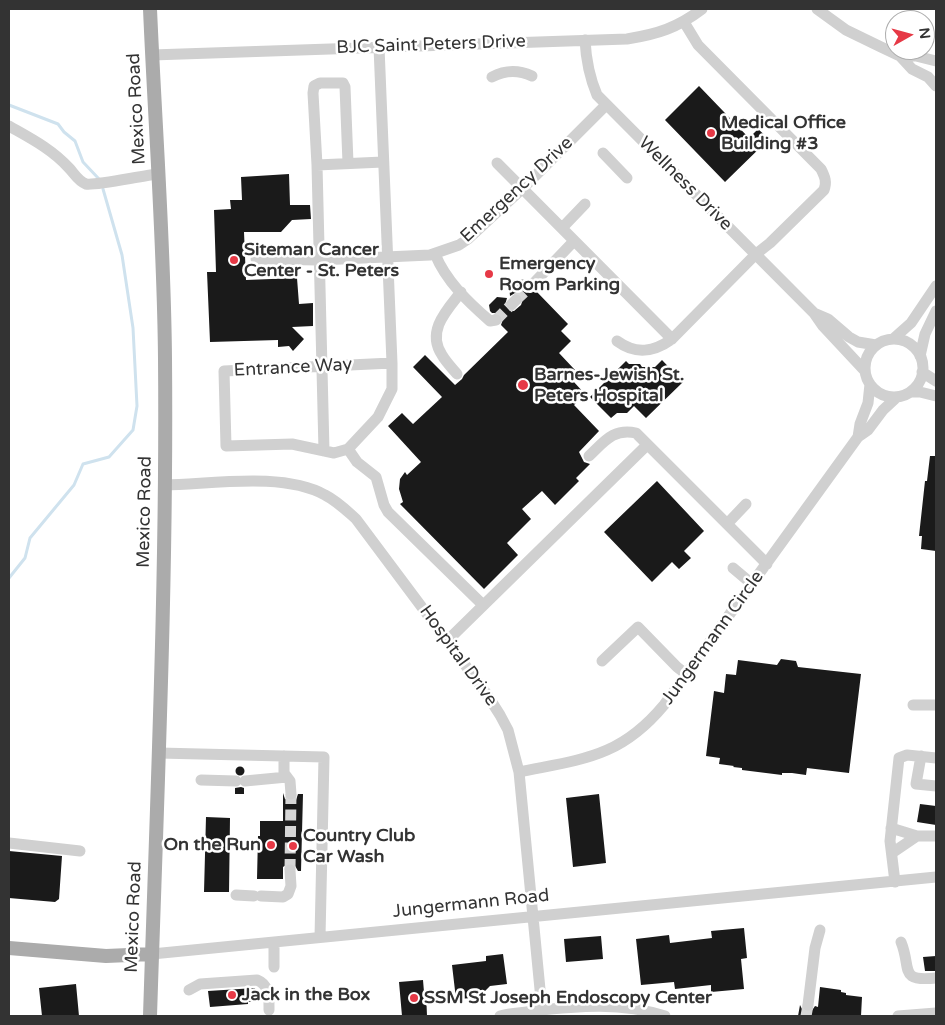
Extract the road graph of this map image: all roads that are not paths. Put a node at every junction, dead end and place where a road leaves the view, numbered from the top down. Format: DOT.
graph roads {
  1 [pos="150,9"];
  2 [pos="702,9"];
  3 [pos="817,9"];
  4 [pos="684,22"];
  5 [pos="585,40"];
  6 [pos="379,47"];
  7 [pos="885,49"];
  8 [pos="152,55"];
  9 [pos="904,60"];
  10 [pos="532,76"];
  11 [pos="492,77"];
  12 [pos="936,86"];
  13 [pos="606,104"];
  14 [pos="9,126"];
  15 [pos="603,153"];
  16 [pos="384,162"];
  17 [pos="348,163"];
  18 [pos="497,163"];
  19 [pos="317,165"];
  20 [pos="159,174"];
  21 [pos="627,178"];
  22 [pos="523,188"];
  23 [pos="585,204"];
  24 [pos="562,228"];
  25 [pos="574,240"];
  26 [pos="435,254"];
  27 [pos="756,254"];
  28 [pos="387,258"];
  29 [pos="256,259"];
  30 [pos="319,260"];
  31 [pos="531,286"];
  32 [pos="936,286"];
  33 [pos="461,292"];
  34 [pos="936,311"];
  35 [pos="814,313"];
  36 [pos="496,320"];
  37 [pos="672,338"];
  38 [pos="893,339"];
  39 [pos="617,341"];
  40 [pos="876,345"];
  41 [pos="920,356"];
  42 [pos="392,364"];
  43 [pos="322,367"];
  44 [pos="865,371"];
  45 [pos="922,372"];
  46 [pos="456,374"];
  47 [pos="936,381"];
  48 [pos="870,384"];
  49 [pos="911,392"];
  50 [pos="936,396"];
  51 [pos="897,397"];
  52 [pos="858,437"];
  53 [pos="648,445"];
  54 [pos="348,450"];
  55 [pos="324,451"];
  56 [pos="589,456"];
  57 [pos="165,485"];
  58 [pos="746,504"];
  59 [pos="728,524"];
  60 [pos="767,564"];
  61 [pos="733,568"];
  62 [pos="752,584"];
  63 [pos="484,605"];
  64 [pos="447,641"];
  65 [pos="602,661"];
  66 [pos="686,674"];
  67 [pos="913,705"];
  68 [pos="936,706"];
  69 [pos="159,753"];
  70 [pos="284,756"];
  71 [pos="921,756"];
  72 [pos="936,758"];
  73 [pos="520,772"];
  74 [pos="286,777"];
  75 [pos="201,780"];
  76 [pos="936,786"];
  77 [pos="291,794"];
  78 [pos="891,828"];
  79 [pos="917,836"];
  80 [pos="936,836"];
  81 [pos="9,844"];
  82 [pos="80,851"];
  83 [pos="892,853"];
  84 [pos="290,870"];
  85 [pos="936,877"];
  86 [pos="895,882"];
  87 [pos="236,895"];
  88 [pos="533,916"];
  89 [pos="820,930"];
  90 [pos="320,937"];
  91 [pos="274,942"];
  92 [pos="901,942"];
  93 [pos="9,948"];
  94 [pos="152,954"];
  95 [pos="274,967"];
  96 [pos="936,978"];
  97 [pos="189,990"];
  98 [pos="808,1006"];
  99 [pos="269,1010"];
  100 [pos="542,1010"];
  101 [pos="936,1013"];
  102 [pos="150,1016"];
  103 [pos="500,1016"];
  104 [pos="665,1016"];
  105 [pos="898,1016"];
  1 -- 8 [label="main road, Mexico Road"];
  2 -- 4 [label="street, BJC Saint Peters Drive"];
  3 -- 7 [label="street"];
  4 -- 5 [label="street, BJC Saint Peters Drive"];
  4 -- 27 [label="street"];
  5 -- 6 [label="street, BJC Saint Peters Drive"];
  5 -- 13 [label="street, Wellness Drive"];
  6 -- 8 [label="street, BJC Saint Peters Drive"];
  6 -- 16 [label="street"];
  8 -- 20 [label="main road, Mexico Road"];
  9 -- 12 [label="street"];
  10 -- 11 [label="street"];
  13 -- 22 [label="street, Emergency Drive"];
  13 -- 27 [label="street, Wellness Drive"];
  14 -- 20 [label="street"];
  15 -- 21 [label="street"];
  16 -- 17 [label="street"];
  16 -- 28 [label="street"];
  17 -- 19 [label="street"];
  17 -- 19 [label="street"];
  18 -- 22 [label="street"];
  19 -- 30 [label="street"];
  20 -- 57 [label="main road, Mexico Road"];
  22 -- 24 [label="street"];
  22 -- 26 [label="street, Emergency Drive"];
  23 -- 24 [label="street"];
  24 -- 25 [label="street"];
  25 -- 31 [label="street"];
  25 -- 37 [label="street"];
  26 -- 28 [label="street, Emergency Drive"];
  26 -- 33 [label="street"];
  27 -- 35 [label="street, Wellness Drive"];
  27 -- 37 [label="street"];
  28 -- 30 [label="street, Emergency Drive"];
  28 -- 42 [label="street"];
  29 -- 30 [label="street, Emergency Drive"];
  30 -- 43 [label="street"];
  32 -- 38 [label="street"];
  33 -- 36 [label="street"];
  33 -- 46 [label="street"];
  34 -- 41 [label="street"];
  35 -- 40 [label="street, Wellness Drive"];
  35 -- 44 [label="street, Wellness Drive"];
  37 -- 39 [label="street"];
  38 -- 40 [label="street"];
  38 -- 41 [label="street"];
  40 -- 44 [label="street"];
  41 -- 45 [label="street"];
  42 -- 43 [label="street, Entrance Way"];
  42 -- 54 [label="street"];
  43 -- 55 [label="street"];
  43 -- 55 [label="street, Entrance Way"];
  44 -- 48 [label="street"];
  45 -- 47 [label="street"];
  45 -- 49 [label="street"];
  48 -- 51 [label="street"];
  48 -- 52 [label="street, Jungermann Circle"];
  49 -- 50 [label="street"];
  49 -- 51 [label="street"];
  51 -- 52 [label="street, Jungermann Circle"];
  52 -- 60 [label="street, Jungermann Circle"];
  53 -- 56 [label="street"];
  53 -- 59 [label="street"];
  53 -- 63 [label="street"];
  54 -- 55 [label="street, Entrance Way"];
  54 -- 63 [label="street"];
  57 -- 64 [label="street, Hospital Drive"];
  57 -- 69 [label="main road, Mexico Road"];
  58 -- 59 [label="street"];
  59 -- 60 [label="street"];
  60 -- 62 [label="street, Jungermann Circle"];
  61 -- 62 [label="street"];
  62 -- 66 [label="street, Jungermann Circle"];
  63 -- 64 [label="street"];
  64 -- 73 [label="street, Hospital Drive"];
  65 -- 66 [label="street"];
  66 -- 73 [label="street, Jungermann Circle"];
  67 -- 68 [label="street"];
  69 -- 70 [label="street"];
  69 -- 94 [label="main road, Mexico Road"];
  70 -- 74 [label="street"];
  70 -- 90 [label="street"];
  71 -- 72 [label="street"];
  71 -- 76 [label="street"];
  71 -- 78 [label="street"];
  73 -- 88 [label="street, Hospital Drive"];
  74 -- 75 [label="street"];
  74 -- 77 [label="street"];
  78 -- 79 [label="street"];
  78 -- 83 [label="street"];
  79 -- 80 [label="street"];
  79 -- 83 [label="street"];
  81 -- 82 [label="street"];
  83 -- 86 [label="street"];
  84 -- 87 [label="street"];
  85 -- 86 [label="street, Jungermann Road"];
  86 -- 88 [label="street, Jungermann Road"];
  88 -- 90 [label="street, Jungermann Road"];
  88 -- 100 [label="street, Hospital Drive"];
  89 -- 98 [label="street"];
  90 -- 91 [label="street, Jungermann Road"];
  91 -- 94 [label="street, Jungermann Road"];
  91 -- 95 [label="street"];
  92 -- 96 [label="street"];
  93 -- 94 [label="main road, Jungermann Road"];
  94 -- 102 [label="main road, Mexico Road"];
  97 -- 99 [label="street"];
  100 -- 103 [label="street"];
  100 -- 104 [label="street"];
  101 -- 105 [label="street"];
}
